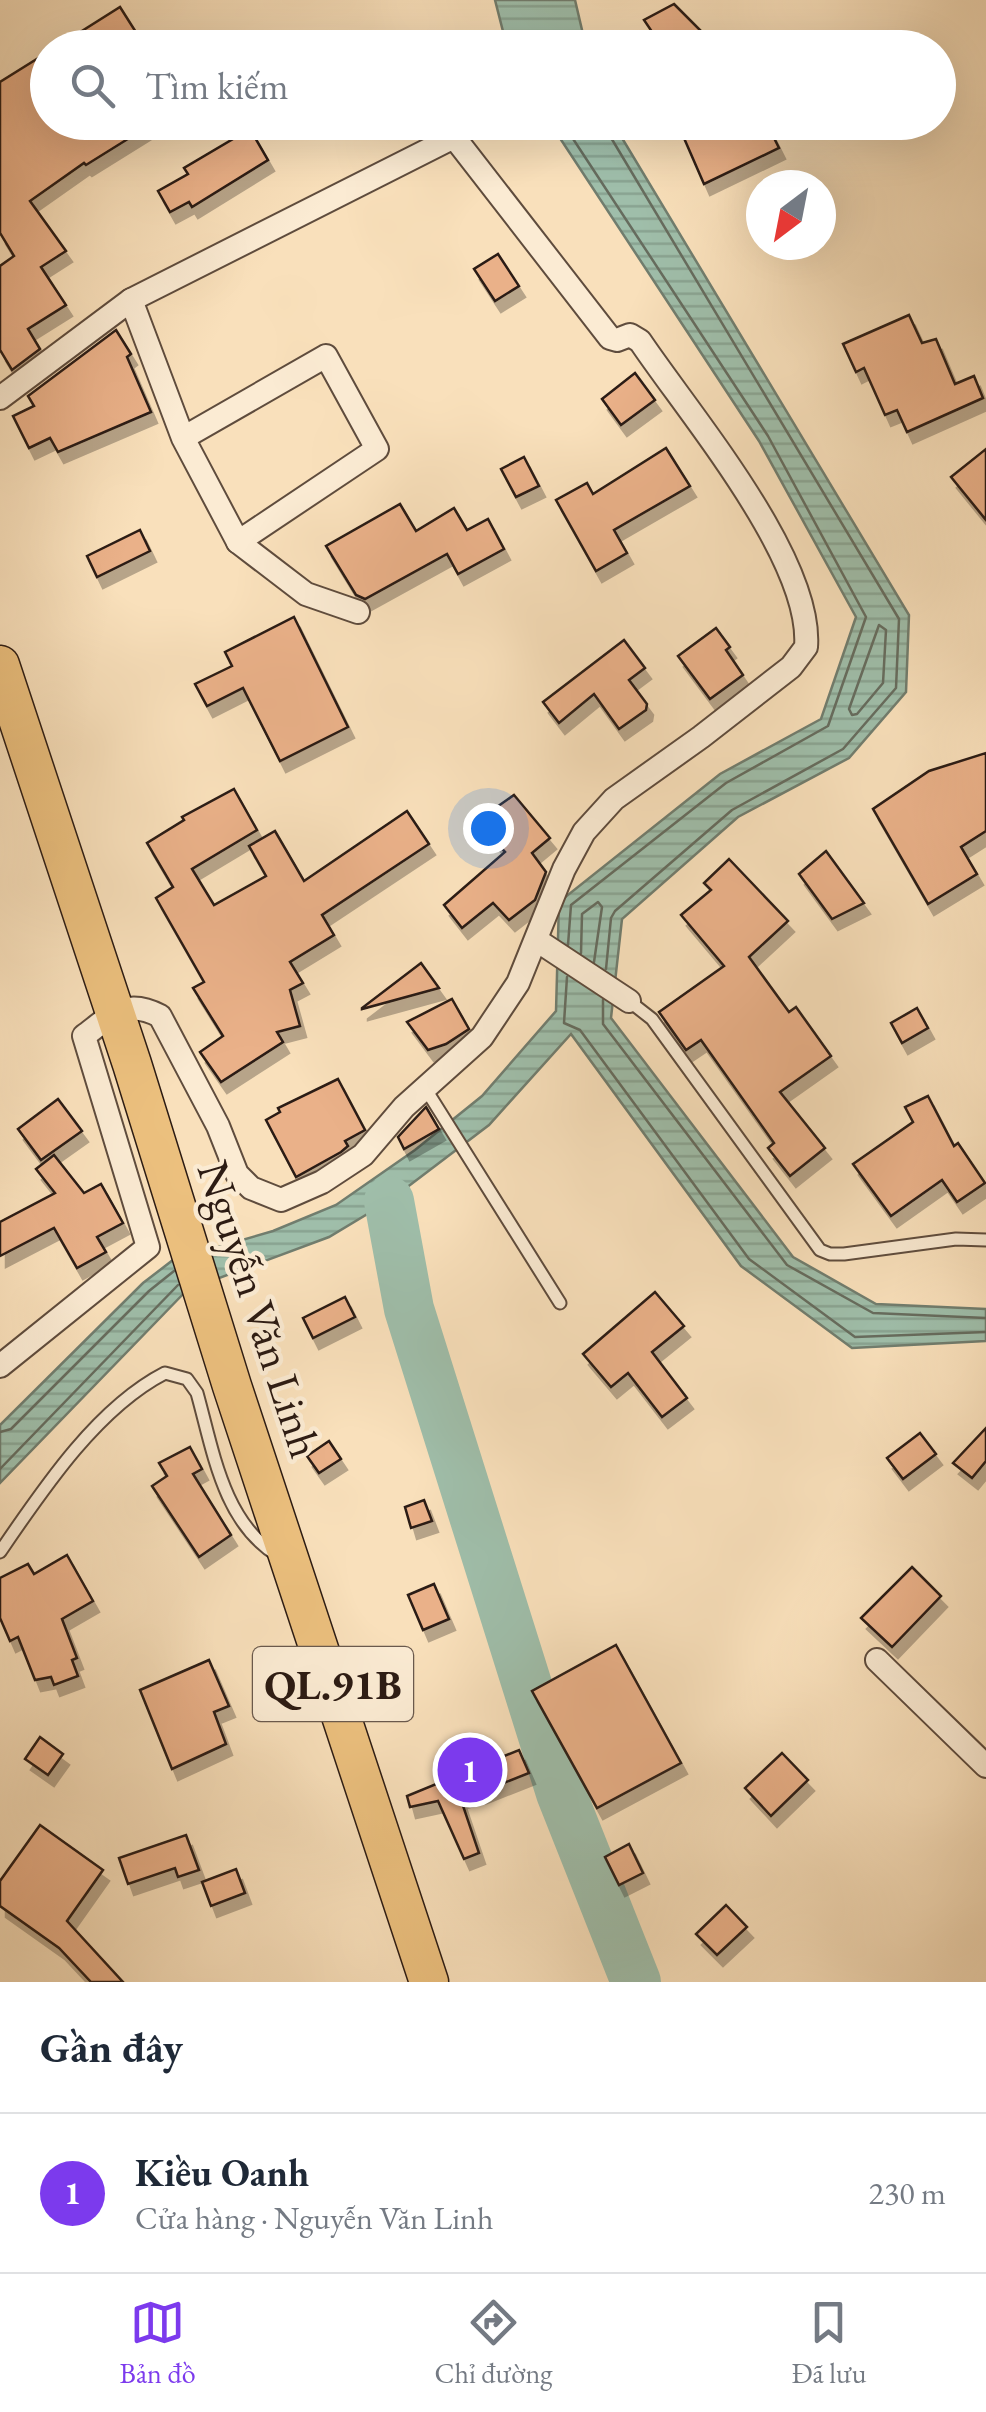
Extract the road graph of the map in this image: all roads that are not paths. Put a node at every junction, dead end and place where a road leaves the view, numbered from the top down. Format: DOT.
graph roads {
  1 [pos="448,140"];
  2 [pos="456,140"];
  3 [pos="131,300"];
  4 [pos="0,398"];
  5 [pos="183,438"];
  6 [pos="238,542"];
  7 [pos="358,612"];
  8 [pos="0,664"];
  9 [pos="546,947"];
  10 [pos="629,1001"];
  11 [pos="115,1012"];
  12 [pos="425,1088"];
  13 [pos="986,1240"];
  14 [pos="560,1302"];
  15 [pos="0,1366"];
  16 [pos="0,1552"];
  17 [pos="294,1566"];
  18 [pos="877,1660"];
  19 [pos="986,1766"];
  20 [pos="429,1982"];
  1 -- 3 [label="street"];
  2 -- 9 [label="street"];
  3 -- 4 [label="street"];
  3 -- 5 [label="street"];
  5 -- 6 [label="street"];
  5 -- 6 [label="street"];
  6 -- 7 [label="street"];
  8 -- 11 [label="highway, Nguyễn Văn Linh / QL.91B"];
  9 -- 10 [label="street"];
  9 -- 12 [label="street"];
  10 -- 13 [label="lane"];
  11 -- 12 [label="street"];
  11 -- 15 [label="street"];
  11 -- 17 [label="highway, Nguyễn Văn Linh / QL.91B"];
  12 -- 14 [label="lane"];
  16 -- 17 [label="lane"];
  17 -- 20 [label="highway, Nguyễn Văn Linh / QL.91B"];
  18 -- 19 [label="street"];
}
